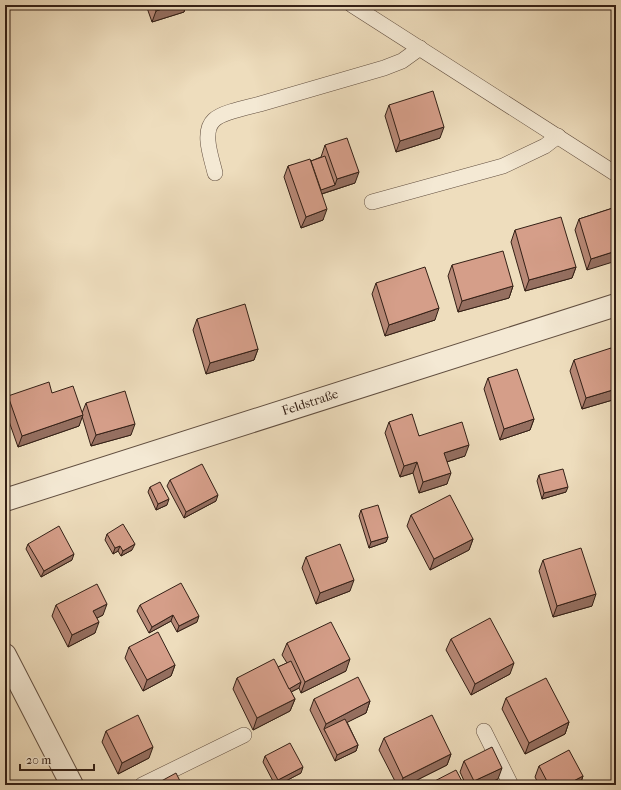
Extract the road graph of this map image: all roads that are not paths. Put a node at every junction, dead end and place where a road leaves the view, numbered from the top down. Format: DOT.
graph roads {
  1 [pos="352,5"];
  2 [pos="420,48"];
  3 [pos="558,136"];
  4 [pos="215,173"];
  5 [pos="616,174"];
  6 [pos="372,202"];
  7 [pos="616,305"];
  8 [pos="5,500"];
  9 [pos="5,655"];
  10 [pos="484,731"];
  11 [pos="244,735"];
  12 [pos="72,785"];
  13 [pos="142,785"];
  14 [pos="512,785"];
  1 -- 2 [label="lane"];
  2 -- 3 [label="lane"];
  2 -- 4 [label="lane"];
  3 -- 5 [label="lane"];
  3 -- 6 [label="lane"];
  7 -- 8 [label="street, Feldstraße"];
  9 -- 12 [label="street"];
  10 -- 14 [label="lane"];
  11 -- 13 [label="lane"];
}
